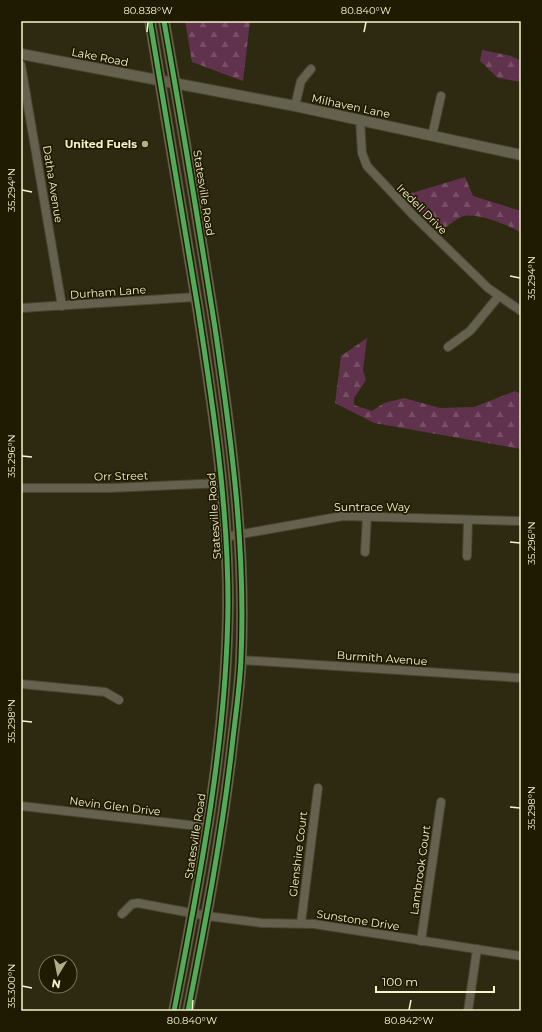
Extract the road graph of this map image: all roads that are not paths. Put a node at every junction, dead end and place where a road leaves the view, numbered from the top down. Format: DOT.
graph roads {
  1 [pos="150,21"];
  2 [pos="164,21"];
  3 [pos="21,54"];
  4 [pos="21,65"];
  5 [pos="311,69"];
  6 [pos="160,80"];
  7 [pos="176,82"];
  8 [pos="441,96"];
  9 [pos="295,106"];
  10 [pos="360,120"];
  11 [pos="432,136"];
  12 [pos="521,155"];
  13 [pos="196,297"];
  14 [pos="498,297"];
  15 [pos="62,306"];
  16 [pos="21,308"];
  17 [pos="521,311"];
  18 [pos="448,347"];
  19 [pos="222,483"];
  20 [pos="21,488"];
  21 [pos="367,516"];
  22 [pos="468,520"];
  23 [pos="521,521"];
  24 [pos="239,535"];
  25 [pos="225,537"];
  26 [pos="365,552"];
  27 [pos="467,556"];
  28 [pos="241,660"];
  29 [pos="521,678"];
  30 [pos="21,684"];
  31 [pos="119,700"];
  32 [pos="318,788"];
  33 [pos="441,802"];
  34 [pos="21,806"];
  35 [pos="207,827"];
  36 [pos="192,913"];
  37 [pos="122,914"];
  38 [pos="207,916"];
  39 [pos="301,923"];
  40 [pos="421,941"];
  41 [pos="478,949"];
  42 [pos="521,956"];
  43 [pos="174,1011"];
  44 [pos="188,1011"];
  45 [pos="468,1011"];
  1 -- 6 [label="main road, Statesville Road"];
  2 -- 7 [label="main road, Statesville Road"];
  3 -- 6 [label="street, Lake Road"];
  4 -- 15 [label="street, Datha Avenue"];
  5 -- 9 [label="street"];
  6 -- 7 [label="street, Lake Road"];
  6 -- 13 [label="main road, Statesville Road"];
  7 -- 9 [label="street, Milhaven Lane"];
  7 -- 24 [label="main road, Statesville Road"];
  8 -- 11 [label="street"];
  9 -- 10 [label="street, Milhaven Lane"];
  10 -- 11 [label="street, Milhaven Lane"];
  10 -- 14 [label="street, Iredell Drive"];
  11 -- 12 [label="street, Milhaven Lane"];
  13 -- 15 [label="street, Durham Lane"];
  13 -- 19 [label="main road, Statesville Road"];
  14 -- 17 [label="street, Iredell Drive"];
  14 -- 18 [label="street"];
  15 -- 16 [label="street, Durham Lane"];
  19 -- 20 [label="street, Orr Street"];
  19 -- 25 [label="main road, Statesville Road"];
  21 -- 22 [label="street, Suntrace Way"];
  21 -- 24 [label="street, Suntrace Way"];
  21 -- 26 [label="street"];
  22 -- 23 [label="street, Suntrace Way"];
  22 -- 27 [label="street"];
  24 -- 25 [label="street, Suntrace Way"];
  24 -- 28 [label="main road, Statesville Road"];
  25 -- 35 [label="main road, Statesville Road"];
  28 -- 29 [label="street, Burmith Avenue"];
  28 -- 38 [label="main road, Statesville Road"];
  30 -- 31 [label="street"];
  32 -- 39 [label="street, Glenshire Court"];
  33 -- 40 [label="street, Lambrook Court"];
  34 -- 35 [label="street, Nevin Glen Drive"];
  35 -- 36 [label="main road, Statesville Road"];
  36 -- 37 [label="street, Sunstone Drive"];
  36 -- 38 [label="street, Sunstone Drive"];
  36 -- 43 [label="main road, Statesville Road"];
  38 -- 39 [label="street, Sunstone Drive"];
  38 -- 44 [label="main road, Statesville Road"];
  39 -- 40 [label="street, Sunstone Drive"];
  40 -- 41 [label="street, Sunstone Drive"];
  41 -- 42 [label="street, Sunstone Drive"];
  41 -- 45 [label="street"];
}
